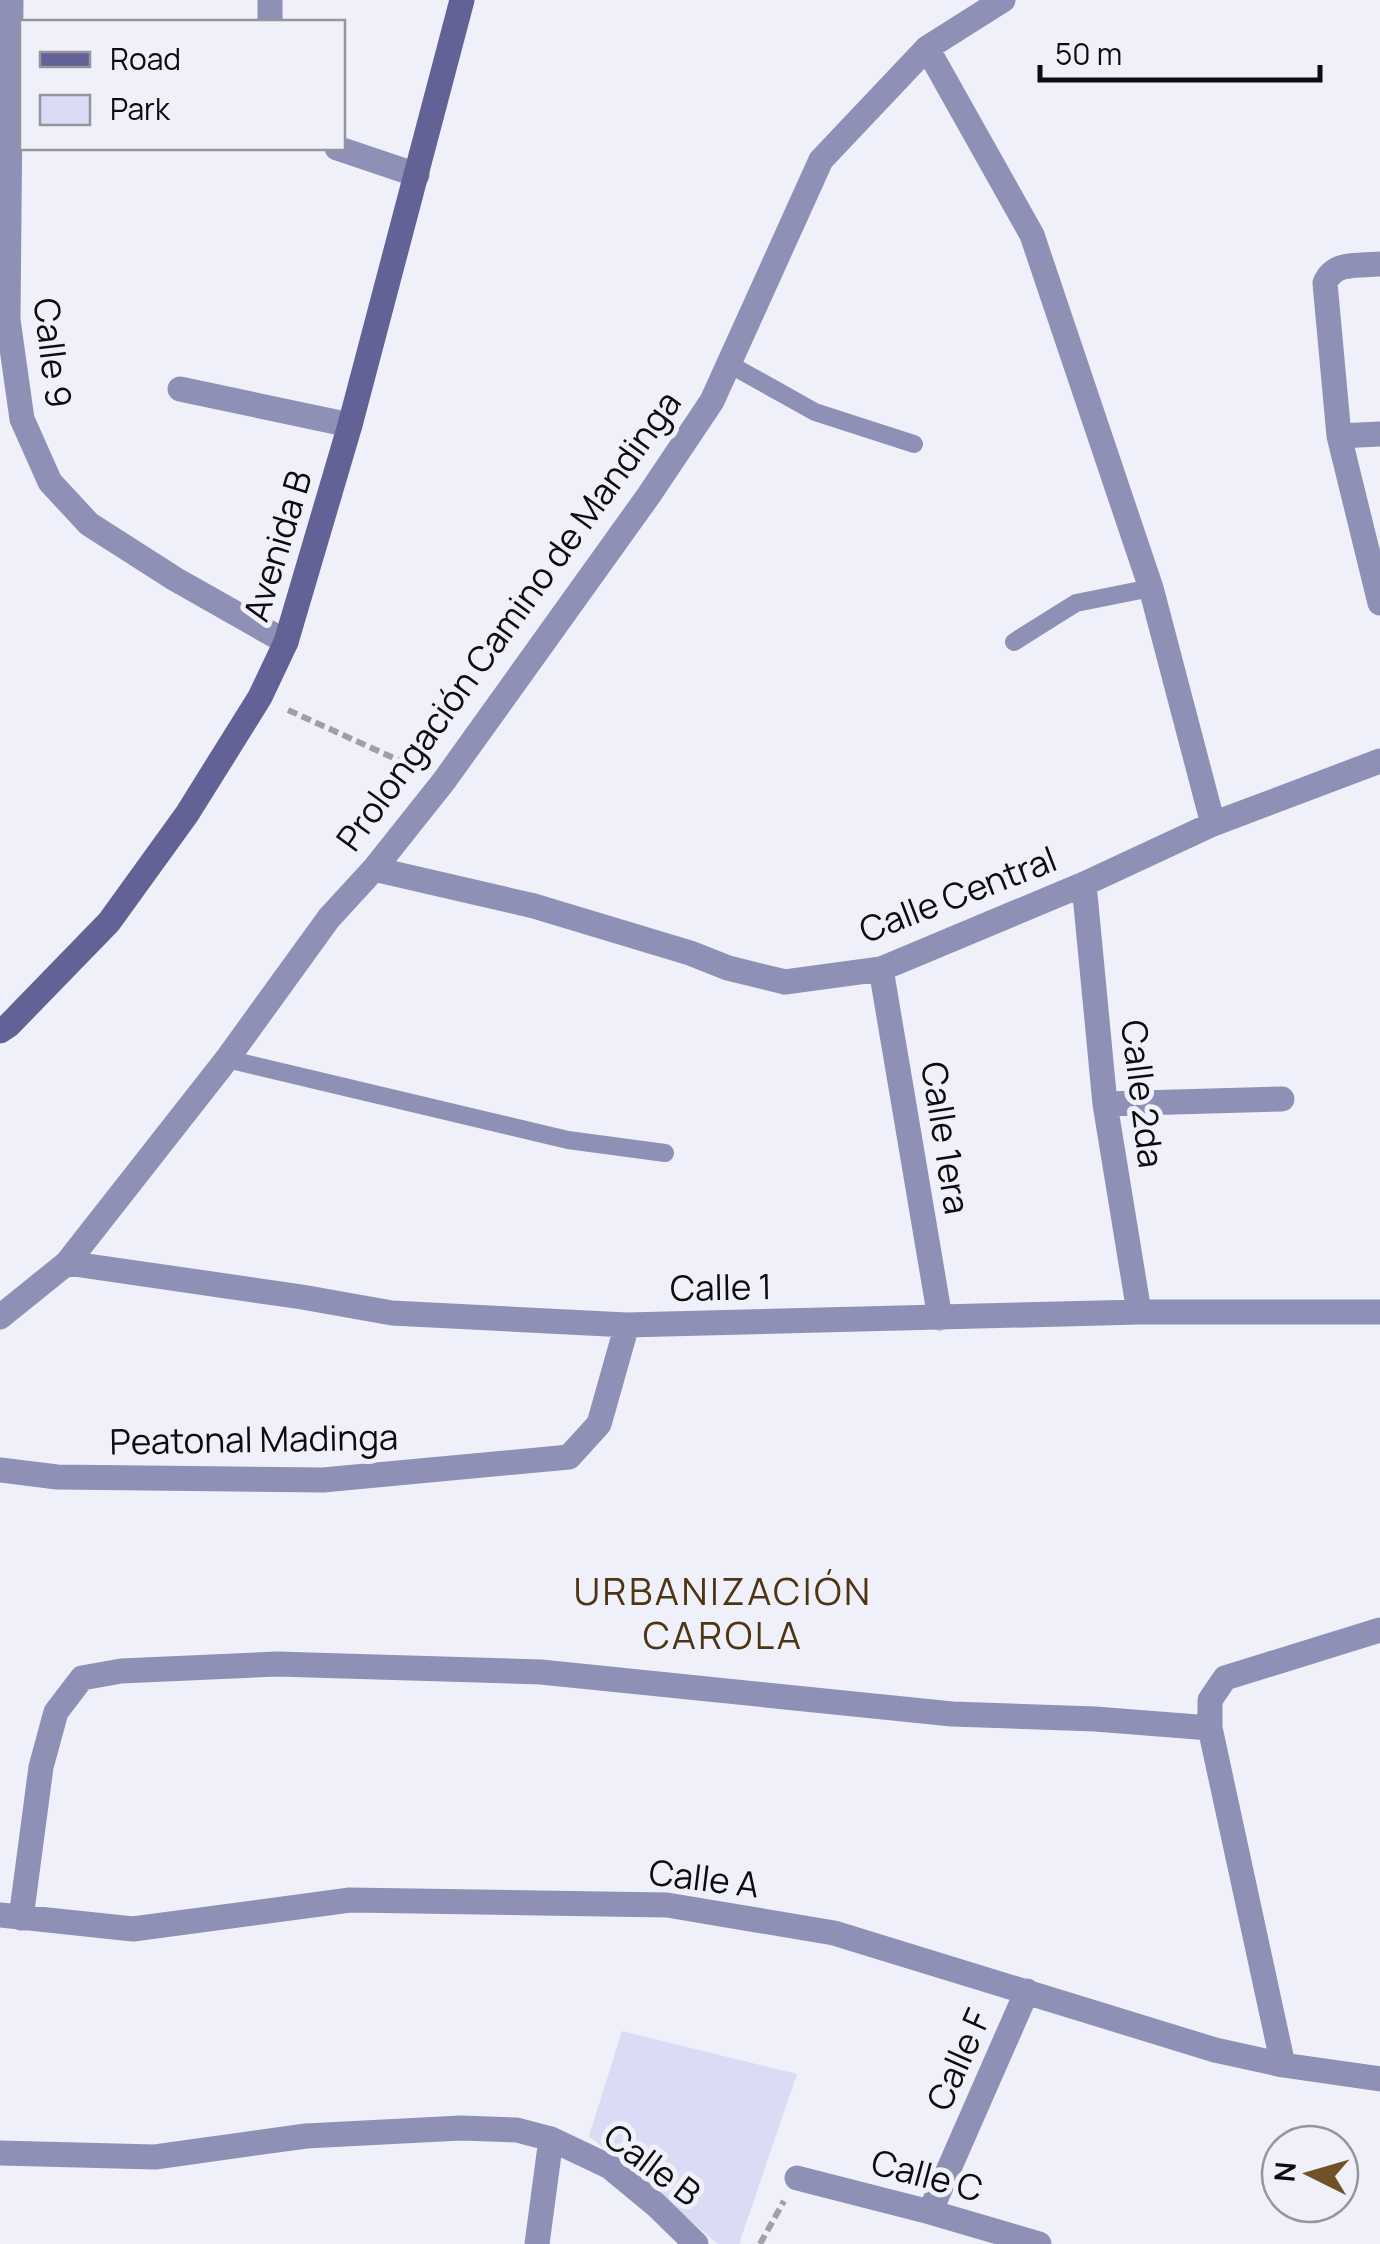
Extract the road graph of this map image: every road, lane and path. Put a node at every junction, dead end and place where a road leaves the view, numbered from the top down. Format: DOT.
graph roads {
  1 [pos="10,0"];
  2 [pos="462,0"];
  3 [pos="1003,0"];
  4 [pos="927,48"];
  5 [pos="343,150"];
  6 [pos="417,175"];
  7 [pos="1380,264"];
  8 [pos="729,364"];
  9 [pos="180,389"];
  10 [pos="350,425"];
  11 [pos="1380,434"];
  12 [pos="1339,436"];
  13 [pos="914,444"];
  14 [pos="1152,588"];
  15 [pos="1380,603"];
  16 [pos="286,642"];
  17 [pos="1014,642"];
  18 [pos="260,697"];
  19 [pos="1380,761"];
  20 [pos="444,781"];
  21 [pos="1213,824"];
  22 [pos="374,869"];
  23 [pos="1084,884"];
  24 [pos="882,968"];
  25 [pos="0,1032"];
  26 [pos="227,1058"];
  27 [pos="1282,1099"];
  28 [pos="1105,1104"];
  29 [pos="666,1153"];
  30 [pos="67,1263"];
  31 [pos="1139,1312"];
  32 [pos="1380,1312"];
  33 [pos="0,1317"];
  34 [pos="940,1318"];
  35 [pos="627,1325"];
  36 [pos="0,1470"];
  37 [pos="1380,1630"];
  38 [pos="1210,1728"];
  39 [pos="11,1916"];
  40 [pos="1028,1991"];
  41 [pos="1283,2065"];
  42 [pos="1380,2078"];
  43 [pos="551,2138"];
  44 [pos="0,2153"];
  45 [pos="797,2178"];
  46 [pos="930,2212"];
  47 [pos="536,2244"];
  48 [pos="696,2244"];
  49 [pos="760,2244"];
  50 [pos="1039,2244"];
  1 -- 16 [label="street, Calle 9"];
  2 -- 6 [label="main road, Avenida B"];
  3 -- 4 [label="street, Prolongación Camino de Mandinga"];
  4 -- 8 [label="street, Prolongación Camino de Mandinga"];
  4 -- 14 [label="street"];
  5 -- 6 [label="street"];
  6 -- 10 [label="main road, Avenida B"];
  7 -- 12 [label="street"];
  8 -- 13 [label="lane"];
  8 -- 20 [label="street, Prolongación Camino de Mandinga"];
  9 -- 10 [label="street"];
  10 -- 16 [label="main road, Avenida B"];
  11 -- 12 [label="street"];
  12 -- 15 [label="street"];
  14 -- 17 [label="lane"];
  14 -- 21 [label="street"];
  16 -- 18 [label="main road, Avenida B"];
  18 -- 20 [label="path"];
  18 -- 25 [label="main road, Avenida B"];
  19 -- 21 [label="street, Calle Central"];
  20 -- 22 [label="street, Prolongación Camino de Mandinga"];
  21 -- 23 [label="street, Calle Central"];
  22 -- 24 [label="street, Calle Central"];
  22 -- 26 [label="street, Prolongación Camino de Mandinga"];
  23 -- 24 [label="street, Calle Central"];
  23 -- 28 [label="street, Calle 2da"];
  24 -- 34 [label="street, Calle 1era"];
  26 -- 29 [label="lane"];
  26 -- 30 [label="street, Prolongación Camino de Mandinga"];
  27 -- 28 [label="street"];
  28 -- 31 [label="street, Calle 2da"];
  30 -- 33 [label="street, Prolongación Camino de Mandinga"];
  30 -- 35 [label="street, Calle 1"];
  31 -- 32 [label="street, Calle 1"];
  31 -- 34 [label="street, Calle 1"];
  34 -- 35 [label="street, Calle 1"];
  35 -- 36 [label="street, Peatonal Madinga"];
  37 -- 38 [label="street"];
  38 -- 39 [label="street"];
  38 -- 41 [label="street"];
  39 -- 40 [label="street, Calle A"];
  40 -- 41 [label="street, Calle A"];
  40 -- 46 [label="street, Calle F"];
  41 -- 42 [label="street, Calle A"];
  43 -- 44 [label="street"];
  43 -- 47 [label="street, Calle B"];
  43 -- 48 [label="street, Calle B"];
  45 -- 46 [label="street, Calle C"];
  45 -- 49 [label="path"];
  46 -- 50 [label="street, Calle C"];
}
